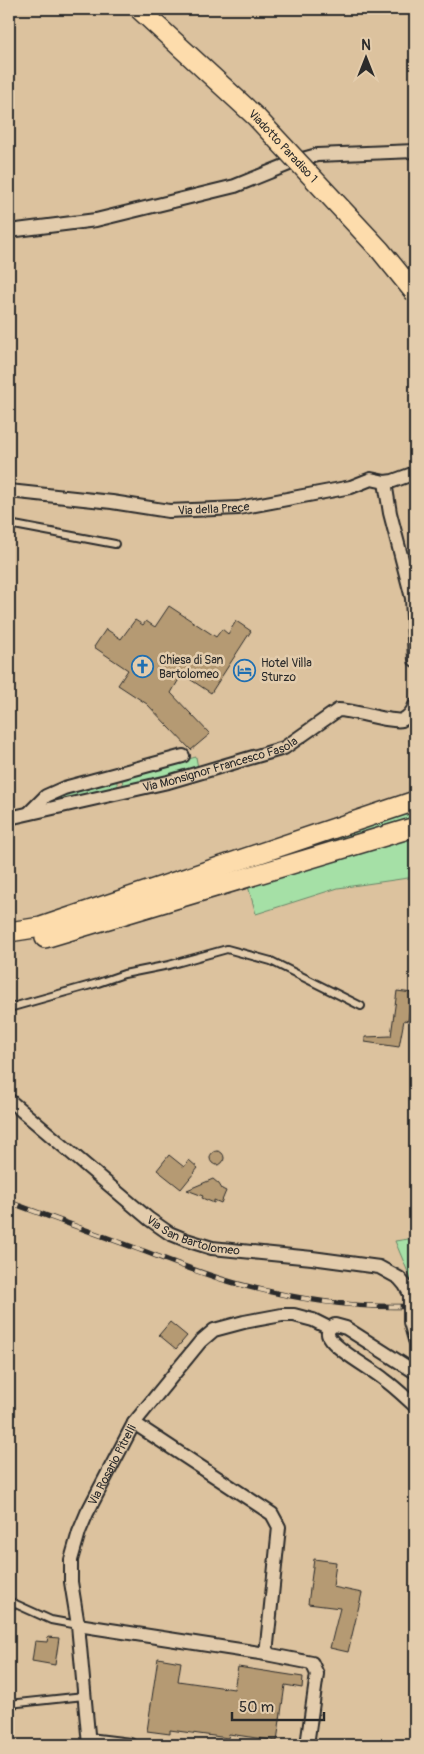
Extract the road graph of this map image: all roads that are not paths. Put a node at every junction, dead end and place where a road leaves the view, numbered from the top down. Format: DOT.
graph roads {
  1 [pos="139,9"];
  2 [pos="415,151"];
  3 [pos="9,231"];
  4 [pos="415,293"];
  5 [pos="415,473"];
  6 [pos="385,482"];
  7 [pos="9,491"];
  8 [pos="9,524"];
  9 [pos="115,544"];
  10 [pos="415,660"];
  11 [pos="415,705"];
  12 [pos="183,756"];
  13 [pos="415,801"];
  14 [pos="28,813"];
  15 [pos="9,818"];
  16 [pos="415,827"];
  17 [pos="9,932"];
  18 [pos="9,941"];
  19 [pos="361,1006"];
  20 [pos="9,1008"];
  21 [pos="9,1100"];
  22 [pos="329,1328"];
  23 [pos="415,1340"];
  24 [pos="415,1372"];
  25 [pos="415,1406"];
  26 [pos="134,1423"];
  27 [pos="9,1601"];
  28 [pos="78,1626"];
  29 [pos="266,1654"];
  30 [pos="84,1696"];
  31 [pos="9,1704"];
  32 [pos="89,1742"];
  33 [pos="130,1745"];
  34 [pos="307,1745"];
  1 -- 4 [label="main road, Viadotto Paradiso 1, bridge"];
  2 -- 3 [label="street"];
  5 -- 6 [label="street, Via della Prece"];
  6 -- 7 [label="street, Via della Prece"];
  6 -- 10 [label="street"];
  8 -- 9 [label="lane"];
  11 -- 14 [label="street, Via Monsignor Francesco Fasola"];
  12 -- 14 [label="street"];
  13 -- 17 [label="main road"];
  14 -- 15 [label="street, Via Monsignor Francesco Fasola"];
  16 -- 18 [label="main road"];
  19 -- 20 [label="lane"];
  21 -- 23 [label="street, Via San Bartolomeo, bridge"];
  22 -- 24 [label="street, Via Rosario Pitrelli"];
  22 -- 25 [label="street"];
  22 -- 26 [label="street, Via Rosario Pitrelli"];
  26 -- 28 [label="street, Via Rosario Pitrelli"];
  26 -- 29 [label="street"];
  27 -- 28 [label="lane"];
  28 -- 29 [label="street"];
  28 -- 30 [label="street, Via Rosario Pitrelli"];
  29 -- 34 [label="street"];
  30 -- 31 [label="lane"];
  30 -- 32 [label="street, Via Rosario Pitrelli"];
  32 -- 33 [label="street"];
}
